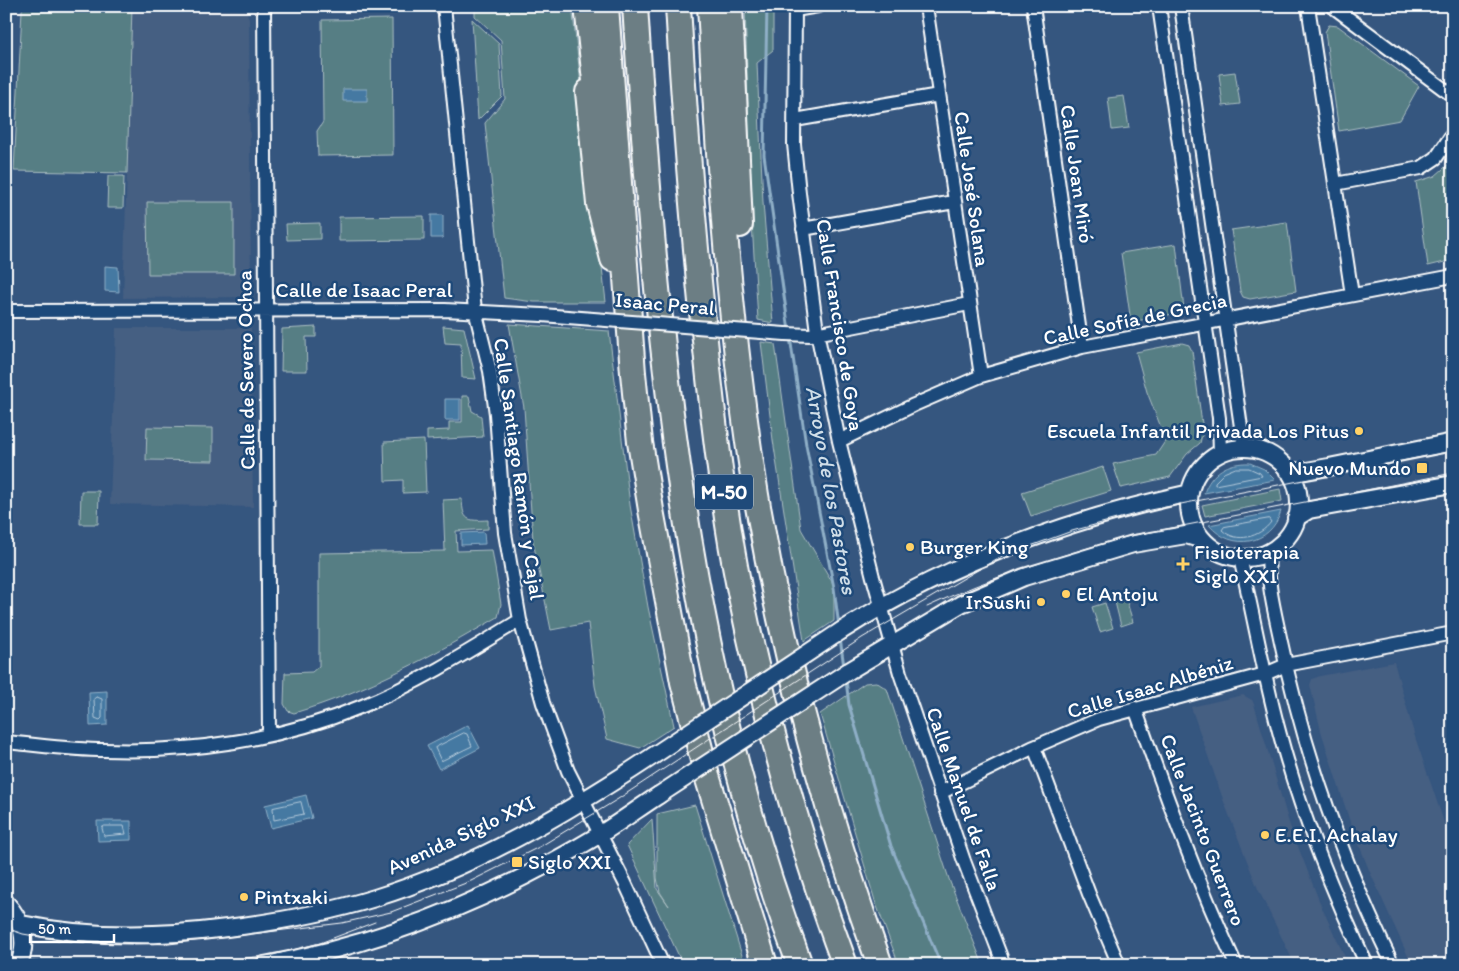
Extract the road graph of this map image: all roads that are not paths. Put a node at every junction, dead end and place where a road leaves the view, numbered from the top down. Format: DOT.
graph roads {
  1 [pos="264,6"];
  2 [pos="444,6"];
  3 [pos="577,6"];
  4 [pos="587,6"];
  5 [pos="606,6"];
  6 [pos="635,6"];
  7 [pos="678,6"];
  8 [pos="710,6"];
  9 [pos="730,6"];
  10 [pos="818,6"];
  11 [pos="926,6"];
  12 [pos="1034,6"];
  13 [pos="1159,6"];
  14 [pos="1181,6"];
  15 [pos="1308,6"];
  16 [pos="1332,6"];
  17 [pos="795,8"];
  18 [pos="939,95"];
  19 [pos="1453,96"];
  20 [pos="795,120"];
  21 [pos="1453,133"];
  22 [pos="1335,184"];
  23 [pos="954,202"];
  24 [pos="802,228"];
  25 [pos="613,259"];
  26 [pos="1453,276"];
  27 [pos="1352,295"];
  28 [pos="969,304"];
  29 [pos="265,309"];
  30 [pos="475,310"];
  31 [pos="6,311"];
  32 [pos="542,315"];
  33 [pos="1226,320"];
  34 [pos="1206,324"];
  35 [pos="817,332"];
  36 [pos="1082,347"];
  37 [pos="633,373"];
  38 [pos="981,376"];
  39 [pos="839,441"];
  40 [pos="1453,442"];
  41 [pos="1244,448"];
  42 [pos="1220,454"];
  43 [pos="1287,470"];
  44 [pos="1453,484"];
  45 [pos="1190,493"];
  46 [pos="1296,518"];
  47 [pos="1203,540"];
  48 [pos="1269,552"];
  49 [pos="1240,558"];
  50 [pos="771,573"];
  51 [pos="882,606"];
  52 [pos="520,620"];
  53 [pos="1453,633"];
  54 [pos="891,644"];
  55 [pos="1286,665"];
  56 [pos="1264,674"];
  57 [pos="1135,708"];
  58 [pos="269,734"];
  59 [pos="6,742"];
  60 [pos="1034,747"];
  61 [pos="940,793"];
  62 [pos="582,800"];
  63 [pos="599,834"];
  64 [pos="6,903"];
  65 [pos="21,924"];
  66 [pos="294,962"];
  67 [pos="18,965"];
  68 [pos="264,965"];
  69 [pos="662,965"];
  70 [pos="765,965"];
  71 [pos="800,965"];
  72 [pos="845,965"];
  73 [pos="880,965"];
  74 [pos="1004,965"];
  75 [pos="1119,965"];
  76 [pos="1236,965"];
  77 [pos="1367,965"];
  78 [pos="1393,965"];
  1 -- 29 [label="street, Calle de Severo Ochoa"];
  2 -- 30 [label="street, Calle Santiago Ramón y Cajal"];
  3 -- 25 [label="highway"];
  4 -- 25 [label="highway"];
  5 -- 37 [label="highway"];
  6 -- 71 [label="highway, M-50"];
  7 -- 72 [label="highway, M-50"];
  8 -- 50 [label="highway"];
  9 -- 50 [label="highway"];
  10 -- 17 [label="street"];
  11 -- 18 [label="street, Calle José Solana"];
  12 -- 36 [label="street, Calle Joan Miró"];
  13 -- 34 [label="street"];
  14 -- 33 [label="street"];
  15 -- 22 [label="street"];
  16 -- 19 [label="street"];
  17 -- 20 [label="street, Calle Francisco de Goya"];
  18 -- 20 [label="street"];
  18 -- 23 [label="street, Calle José Solana"];
  20 -- 24 [label="street, Calle Francisco de Goya"];
  21 -- 22 [label="street"];
  22 -- 27 [label="street"];
  23 -- 24 [label="street"];
  23 -- 28 [label="street, Calle José Solana"];
  24 -- 35 [label="street, Calle Francisco de Goya"];
  25 -- 37 [label="highway"];
  26 -- 27 [label="street, Calle Sofía de Grecia"];
  27 -- 33 [label="street, Calle Sofía de Grecia"];
  28 -- 35 [label="street, Isaac Peral"];
  28 -- 38 [label="street, Calle José Solana"];
  29 -- 30 [label="street, Calle de Isaac Peral"];
  29 -- 31 [label="street, Calle de Isaac Peral"];
  29 -- 58 [label="street, Calle de Severo Ochoa"];
  30 -- 32 [label="street, Calle de Isaac Peral"];
  30 -- 52 [label="street, Calle Santiago Ramón y Cajal"];
  32 -- 35 [label="street, Isaac Peral, bridge"];
  33 -- 34 [label="street, Calle Sofía de Grecia"];
  33 -- 41 [label="street"];
  34 -- 36 [label="street, Calle Sofía de Grecia"];
  34 -- 42 [label="street"];
  35 -- 39 [label="street, Calle Francisco de Goya"];
  36 -- 38 [label="street, Calle Sofía de Grecia"];
  37 -- 70 [label="highway"];
  38 -- 39 [label="street, Calle Sofía de Grecia"];
  39 -- 51 [label="street, Calle Francisco de Goya"];
  40 -- 43 [label="street"];
  41 -- 42 [label="street"];
  41 -- 43 [label="street"];
  42 -- 45 [label="street"];
  43 -- 46 [label="street"];
  44 -- 46 [label="street"];
  45 -- 47 [label="street"];
  45 -- 51 [label="street, Avenida Siglo XXI"];
  46 -- 48 [label="street"];
  47 -- 49 [label="street"];
  47 -- 54 [label="street"];
  48 -- 49 [label="street"];
  48 -- 55 [label="street"];
  49 -- 56 [label="street"];
  50 -- 73 [label="highway"];
  51 -- 54 [label="street, Calle Francisco de Goya"];
  51 -- 62 [label="street, Avenida Siglo XXI, bridge"];
  52 -- 58 [label="street"];
  52 -- 62 [label="street, Calle Santiago Ramón y Cajal"];
  53 -- 55 [label="street, Calle Isaac Albéniz"];
  54 -- 61 [label="street, Calle Manuel de Falla"];
  54 -- 63 [label="street, bridge"];
  55 -- 56 [label="street, Calle Isaac Albéniz"];
  55 -- 78 [label="street"];
  56 -- 57 [label="street, Calle Isaac Albéniz"];
  56 -- 77 [label="street"];
  57 -- 60 [label="street, Calle Isaac Albéniz"];
  57 -- 76 [label="street, Calle Jacinto Guerrero"];
  58 -- 59 [label="street"];
  60 -- 61 [label="street, Calle Isaac Albéniz"];
  60 -- 75 [label="street"];
  61 -- 74 [label="street, Calle Manuel de Falla"];
  62 -- 63 [label="street, Calle Santiago Ramón y Cajal"];
  62 -- 65 [label="street, Avenida Siglo XXI"];
  63 -- 66 [label="street"];
  63 -- 69 [label="street, Calle Santiago Ramón y Cajal"];
  64 -- 65 [label="street"];
  65 -- 67 [label="street"];
  66 -- 68 [label="street"];
}
